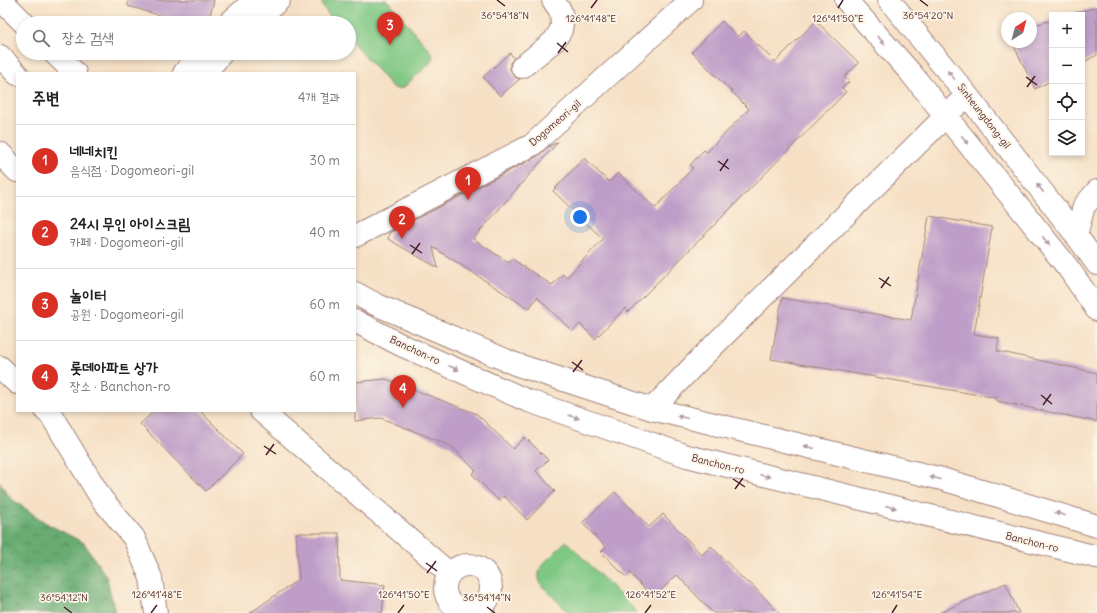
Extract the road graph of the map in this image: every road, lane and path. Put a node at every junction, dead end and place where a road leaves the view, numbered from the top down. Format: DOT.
graph roads {
  1 [pos="1,0"];
  2 [pos="255,0"];
  3 [pos="279,0"];
  4 [pos="542,0"];
  5 [pos="553,0"];
  6 [pos="691,0"];
  7 [pos="846,0"];
  8 [pos="889,0"];
  9 [pos="17,16"];
  10 [pos="237,16"];
  11 [pos="260,16"];
  12 [pos="0,56"];
  13 [pos="61,60"];
  14 [pos="195,60"];
  15 [pos="216,60"];
  16 [pos="73,72"];
  17 [pos="185,72"];
  18 [pos="206,72"];
  19 [pos="16,73"];
  20 [pos="967,95"];
  21 [pos="946,116"];
  22 [pos="0,152"];
  23 [pos="16,170"];
  24 [pos="1097,191"];
  25 [pos="356,235"];
  26 [pos="1076,235"];
  27 [pos="1097,264"];
  28 [pos="356,294"];
  29 [pos="1097,310"];
  30 [pos="356,322"];
  31 [pos="0,367"];
  32 [pos="16,382"];
  33 [pos="652,409"];
  34 [pos="47,412"];
  35 [pos="262,412"];
  36 [pos="1097,526"];
  37 [pos="1097,557"];
  38 [pos="450,574"];
  39 [pos="443,607"];
  40 [pos="492,608"];
  41 [pos="156,613"];
  1 -- 9 [label="street"];
  2 -- 10 [label="street"];
  3 -- 11 [label="street"];
  4 -- 5 [label="street"];
  6 -- 25 [label="street, Dogomeori-gil"];
  7 -- 21 [label="street, one-way"];
  20 -- 8 [label="street, Sinheungdong-gil, one-way"];
  12 -- 19 [label="street"];
  13 -- 16 [label="street"];
  14 -- 17 [label="street"];
  15 -- 18 [label="street"];
  20 -- 21 [label="street"];
  26 -- 20 [label="street, Sinheungdong-gil, one-way"];
  21 -- 29 [label="street, one-way"];
  21 -- 33 [label="street"];
  22 -- 23 [label="street"];
  24 -- 26 [label="street"];
  26 -- 27 [label="street, Sinheungdong-gil"];
  28 -- 33 [label="street"];
  30 -- 37 [label="street, Banchon-ro, one-way"];
  31 -- 32 [label="street"];
  36 -- 33 [label="street, one-way"];
  34 -- 41 [label="street"];
  35 -- 38 [label="street"];
  38 -- 39 [label="street"];
  38 -- 40 [label="street"];
  39 -- 40 [label="street"];
}
